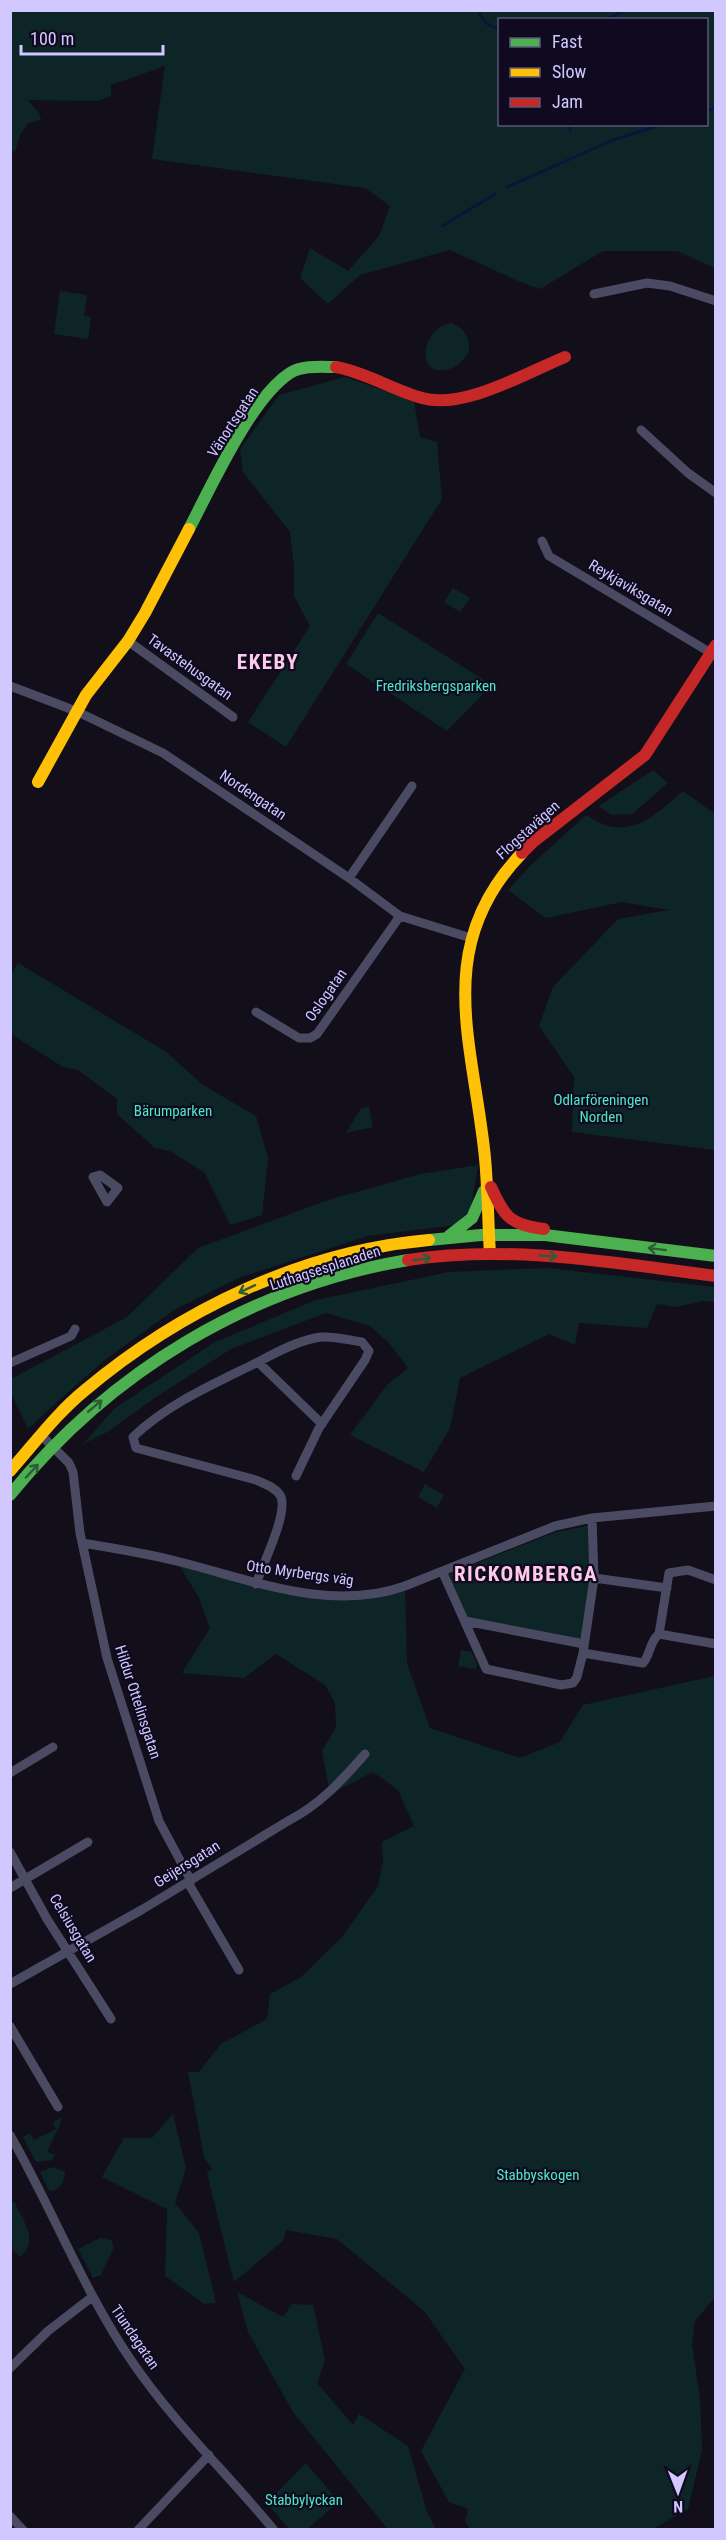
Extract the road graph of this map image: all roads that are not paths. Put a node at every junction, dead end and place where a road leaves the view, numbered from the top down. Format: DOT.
graph roads {
  1 [pos="594,294"];
  2 [pos="716,301"];
  3 [pos="566,357"];
  4 [pos="641,430"];
  5 [pos="716,493"];
  6 [pos="542,541"];
  7 [pos="128,641"];
  8 [pos="714,651"];
  9 [pos="10,686"];
  10 [pos="76,711"];
  11 [pos="233,717"];
  12 [pos="38,782"];
  13 [pos="412,786"];
  14 [pos="349,878"];
  15 [pos="400,916"];
  16 [pos="471,938"];
  17 [pos="256,1012"];
  18 [pos="487,1178"];
  19 [pos="489,1236"];
  20 [pos="445,1238"];
  21 [pos="636,1246"];
  22 [pos="490,1254"];
  23 [pos="716,1256"];
  24 [pos="716,1276"];
  25 [pos="75,1329"];
  26 [pos="258,1362"];
  27 [pos="10,1363"];
  28 [pos="322,1424"];
  29 [pos="41,1435"];
  30 [pos="53,1447"];
  31 [pos="10,1471"];
  32 [pos="297,1476"];
  33 [pos="10,1495"];
  34 [pos="716,1506"];
  35 [pos="592,1518"];
  36 [pos="82,1543"];
  37 [pos="442,1571"];
  38 [pos="594,1578"];
  39 [pos="716,1580"];
  40 [pos="256,1584"];
  41 [pos="667,1588"];
  42 [pos="465,1621"];
  43 [pos="659,1634"];
  44 [pos="716,1644"];
  45 [pos="583,1649"];
  46 [pos="53,1747"];
  47 [pos="365,1754"];
  48 [pos="10,1773"];
  49 [pos="88,1842"];
  50 [pos="10,1852"];
  51 [pos="27,1879"];
  52 [pos="190,1879"];
  53 [pos="10,1888"];
  54 [pos="70,1952"];
  55 [pos="239,1970"];
  56 [pos="10,1984"];
  57 [pos="111,2019"];
  58 [pos="10,2026"];
  59 [pos="58,2107"];
  60 [pos="10,2135"];
  61 [pos="92,2297"];
  62 [pos="10,2368"];
  63 [pos="209,2455"];
  64 [pos="10,2516"];
  65 [pos="23,2529"];
  66 [pos="138,2529"];
  67 [pos="274,2529"];
  1 -- 2 [label="street"];
  3 -- 7 [label="main road, Vänortsgatan"];
  4 -- 5 [label="street"];
  6 -- 8 [label="street, Reykjaviksgatan"];
  7 -- 10 [label="main road, Vänortsgatan"];
  7 -- 11 [label="street, Tavastehusgatan"];
  8 -- 16 [label="main road, Flogstavägen"];
  9 -- 10 [label="street, Nordengatan"];
  10 -- 12 [label="main road, Vänortsgatan"];
  10 -- 14 [label="street, Nordengatan"];
  13 -- 14 [label="street"];
  14 -- 15 [label="street, Nordengatan"];
  15 -- 16 [label="street, Nordengatan"];
  15 -- 17 [label="street, Oslogatan"];
  16 -- 18 [label="main road, Flogstavägen"];
  18 -- 19 [label="main road, Flogstavägen"];
  18 -- 20 [label="main road"];
  18 -- 21 [label="main road"];
  19 -- 20 [label="main road, Luthagsesplanaden"];
  19 -- 21 [label="main road, Luthagsesplanaden"];
  19 -- 22 [label="main road, Flogstavägen"];
  20 -- 29 [label="main road, Luthagsesplanaden, one-way"];
  23 -- 21 [label="main road, Luthagsesplanaden, one-way"];
  22 -- 24 [label="main road, Luthagsesplanaden, one-way"];
  30 -- 22 [label="main road, Luthagsesplanaden, one-way"];
  25 -- 27 [label="street"];
  26 -- 28 [label="street"];
  26 -- 28 [label="street"];
  26 -- 40 [label="street"];
  28 -- 32 [label="street"];
  29 -- 30 [label="street, Hildur Ottelinsgatan"];
  29 -- 31 [label="main road, Luthagsesplanaden"];
  33 -- 30 [label="main road, Luthagsesplanaden, one-way"];
  30 -- 36 [label="street, Hildur Ottelinsgatan"];
  34 -- 35 [label="street, Otto Myrbergs väg"];
  35 -- 37 [label="street, Otto Myrbergs väg"];
  35 -- 38 [label="street"];
  36 -- 40 [label="street, Otto Myrbergs väg"];
  36 -- 52 [label="street, Hildur Ottelinsgatan"];
  37 -- 40 [label="street, Otto Myrbergs väg"];
  37 -- 42 [label="street"];
  38 -- 41 [label="street"];
  38 -- 45 [label="street"];
  39 -- 41 [label="street"];
  41 -- 43 [label="street"];
  42 -- 45 [label="street"];
  42 -- 45 [label="street"];
  43 -- 44 [label="street"];
  43 -- 45 [label="street"];
  46 -- 48 [label="street"];
  47 -- 52 [label="street, Geijersgatan"];
  49 -- 51 [label="street"];
  50 -- 51 [label="street, Celsiusgatan"];
  51 -- 53 [label="street"];
  51 -- 54 [label="street, Celsiusgatan"];
  52 -- 54 [label="street, Geijersgatan"];
  52 -- 55 [label="street, Hildur Ottelinsgatan"];
  54 -- 56 [label="street, Geijersgatan"];
  54 -- 57 [label="street, Celsiusgatan"];
  58 -- 59 [label="street"];
  60 -- 61 [label="street, Tiundagatan"];
  61 -- 62 [label="street"];
  61 -- 63 [label="street, Tiundagatan"];
  63 -- 66 [label="street"];
  63 -- 67 [label="street, Tiundagatan"];
  64 -- 65 [label="street"];
}
